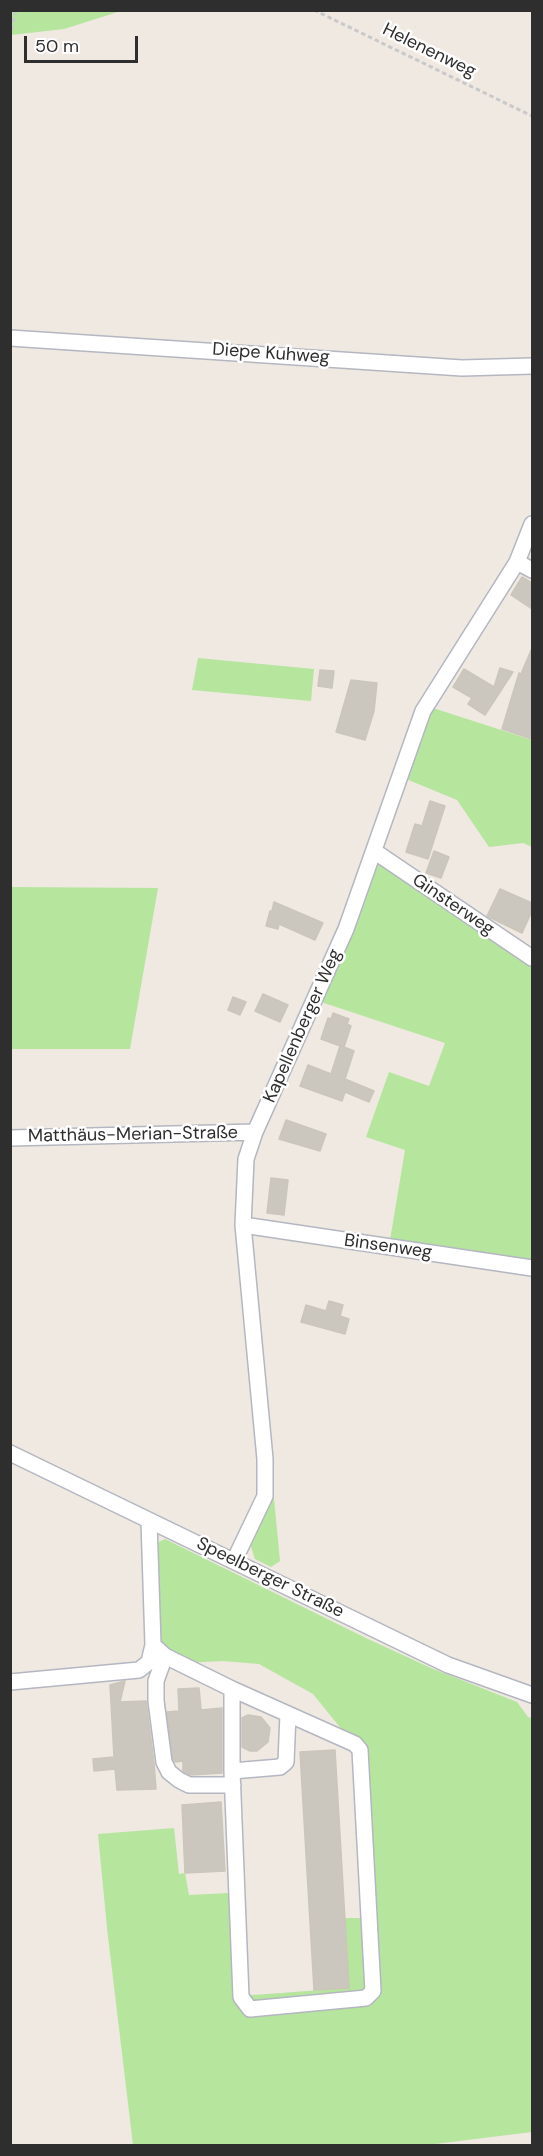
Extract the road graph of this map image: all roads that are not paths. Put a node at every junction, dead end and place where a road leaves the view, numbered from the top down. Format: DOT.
graph roads {
  1 [pos="10,338"];
  2 [pos="532,366"];
  3 [pos="532,524"];
  4 [pos="517,562"];
  5 [pos="532,570"];
  6 [pos="374,851"];
  7 [pos="532,958"];
  8 [pos="255,1132"];
  9 [pos="10,1138"];
  10 [pos="243,1226"];
  11 [pos="532,1268"];
  12 [pos="10,1453"];
  13 [pos="149,1521"];
  14 [pos="234,1560"];
  15 [pos="153,1645"];
  16 [pos="165,1656"];
  17 [pos="10,1682"];
  18 [pos="231,1689"];
  19 [pos="532,1695"];
  20 [pos="288,1714"];
  21 [pos="232,1778"];
  1 -- 2 [label="street, Diepe Kuhweg"];
  3 -- 4 [label="street, Kapellenberger Weg"];
  4 -- 5 [label="street"];
  4 -- 6 [label="street, Kapellenberger Weg"];
  6 -- 7 [label="street, Ginsterweg"];
  6 -- 8 [label="street, Kapellenberger Weg"];
  8 -- 9 [label="street, Matthäus-Merian-Straße"];
  8 -- 10 [label="street, Kapellenberger Weg"];
  10 -- 11 [label="street, Binsenweg"];
  10 -- 14 [label="street, Kapellenberger Weg"];
  12 -- 13 [label="street, Speelberger Straße"];
  13 -- 14 [label="street, Speelberger Straße"];
  13 -- 15 [label="street"];
  14 -- 19 [label="street, Speelberger Straße"];
  15 -- 16 [label="street"];
  15 -- 17 [label="street"];
  16 -- 18 [label="street"];
  16 -- 21 [label="street"];
  18 -- 20 [label="street"];
  18 -- 21 [label="street"];
  20 -- 21 [label="street"];
  20 -- 21 [label="street"];
}
